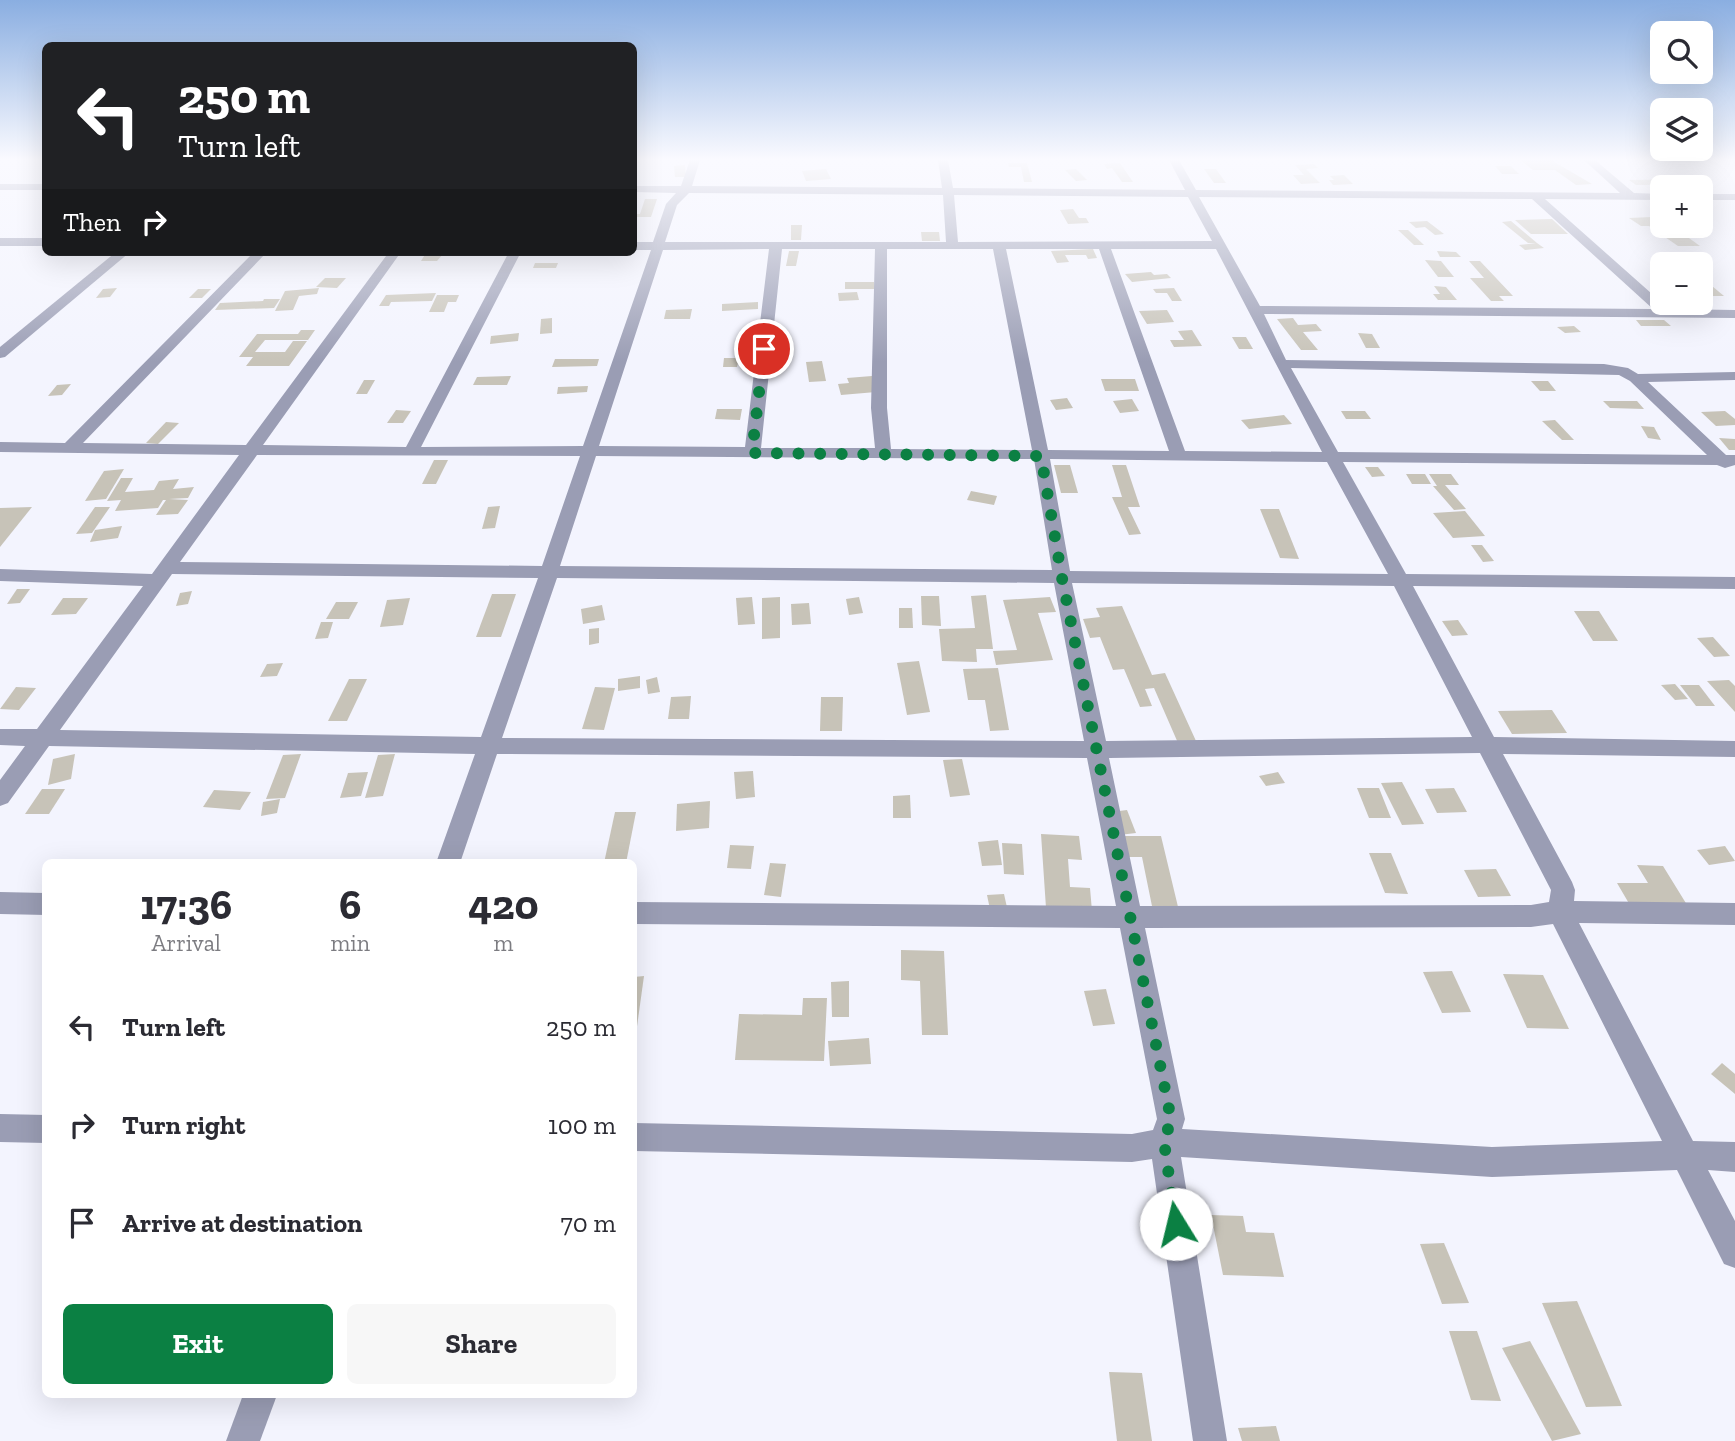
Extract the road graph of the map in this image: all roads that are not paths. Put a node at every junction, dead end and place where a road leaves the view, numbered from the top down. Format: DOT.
graph roads {
  1 [pos="664,227"];
  2 [pos="951,227"];
  3 [pos="1210,227"];
  4 [pos="1570,227"];
  5 [pos="0,242"];
  6 [pos="42,242"];
  7 [pos="776,245"];
  8 [pos="1104,245"];
  9 [pos="1220,245"];
  10 [pos="637,246"];
  11 [pos="657,246"];
  12 [pos="881,246"];
  13 [pos="952,246"];
  14 [pos="999,246"];
  15 [pos="119,256"];
  16 [pos="257,256"];
  17 [pos="392,256"];
  18 [pos="513,256"];
  19 [pos="1650,300"];
  20 [pos="1255,310"];
  21 [pos="1650,313"];
  22 [pos="1713,313"];
  23 [pos="1718,313"];
  24 [pos="1735,314"];
  25 [pos="1735,329"];
  26 [pos="0,354"];
  27 [pos="1281,365"];
  28 [pos="1735,376"];
  29 [pos="1635,378"];
  30 [pos="0,447"];
  31 [pos="70,447"];
  32 [pos="253,450"];
  33 [pos="588,451"];
  34 [pos="411,452"];
  35 [pos="752,453"];
  36 [pos="883,454"];
  37 [pos="1041,456"];
  38 [pos="1179,457"];
  39 [pos="1335,458"];
  40 [pos="1729,460"];
  41 [pos="1735,474"];
  42 [pos="549,573"];
  43 [pos="163,574"];
  44 [pos="0,575"];
  45 [pos="1062,578"];
  46 [pos="1401,581"];
  47 [pos="1735,583"];
  48 [pos="0,737"];
  49 [pos="44,738"];
  50 [pos="1486,745"];
  51 [pos="490,746"];
  52 [pos="1735,749"];
  53 [pos="1097,751"];
  54 [pos="0,797"];
  55 [pos="449,859"];
  56 [pos="0,903"];
  57 [pos="42,904"];
  58 [pos="1560,912"];
  59 [pos="637,913"];
  60 [pos="1735,914"];
  61 [pos="1130,917"];
  62 [pos="0,1128"];
  63 [pos="42,1129"];
  64 [pos="637,1137"];
  65 [pos="1164,1142"];
  66 [pos="1684,1155"];
  67 [pos="1735,1157"];
  68 [pos="1735,1253"];
  69 [pos="259,1398"];
  70 [pos="243,1441"];
  71 [pos="1210,1441"];
  1 -- 11 [label="street"];
  2 -- 13 [label="street"];
  3 -- 9 [label="street"];
  4 -- 19 [label="street"];
  5 -- 6 [label="street"];
  7 -- 11 [label="street"];
  7 -- 12 [label="street"];
  7 -- 35 [label="street"];
  8 -- 9 [label="street"];
  8 -- 14 [label="street"];
  8 -- 38 [label="street"];
  9 -- 20 [label="street"];
  10 -- 11 [label="street"];
  11 -- 33 [label="street"];
  12 -- 13 [label="street"];
  12 -- 36 [label="street"];
  13 -- 14 [label="street"];
  14 -- 37 [label="street"];
  15 -- 26 [label="street"];
  16 -- 31 [label="street"];
  17 -- 32 [label="street"];
  18 -- 34 [label="street"];
  20 -- 21 [label="street"];
  20 -- 27 [label="street"];
  22 -- 23 [label="street"];
  23 -- 24 [label="street"];
  23 -- 25 [label="street"];
  27 -- 29 [label="street"];
  27 -- 39 [label="street"];
  28 -- 29 [label="street"];
  29 -- 40 [label="street"];
  30 -- 31 [label="street"];
  31 -- 32 [label="street"];
  32 -- 34 [label="street"];
  32 -- 43 [label="street"];
  33 -- 34 [label="street"];
  33 -- 35 [label="street"];
  33 -- 42 [label="street"];
  35 -- 36 [label="street"];
  36 -- 37 [label="street"];
  37 -- 38 [label="street"];
  37 -- 45 [label="street"];
  38 -- 39 [label="street"];
  39 -- 40 [label="street"];
  39 -- 46 [label="street"];
  40 -- 41 [label="street"];
  42 -- 43 [label="street"];
  42 -- 45 [label="street"];
  42 -- 51 [label="street"];
  43 -- 44 [label="street"];
  43 -- 49 [label="street"];
  45 -- 46 [label="street"];
  45 -- 53 [label="street"];
  46 -- 47 [label="street"];
  46 -- 50 [label="street"];
  48 -- 49 [label="street"];
  49 -- 51 [label="street"];
  49 -- 54 [label="street"];
  50 -- 52 [label="street"];
  50 -- 53 [label="street"];
  50 -- 58 [label="street"];
  51 -- 53 [label="street"];
  51 -- 55 [label="street"];
  53 -- 61 [label="street"];
  56 -- 57 [label="street"];
  58 -- 60 [label="street"];
  58 -- 61 [label="street"];
  58 -- 66 [label="street"];
  59 -- 61 [label="street"];
  61 -- 65 [label="street"];
  62 -- 63 [label="street"];
  64 -- 65 [label="street"];
  65 -- 66 [label="street"];
  65 -- 71 [label="street"];
  66 -- 67 [label="street"];
  66 -- 68 [label="street"];
  69 -- 70 [label="street"];
}
